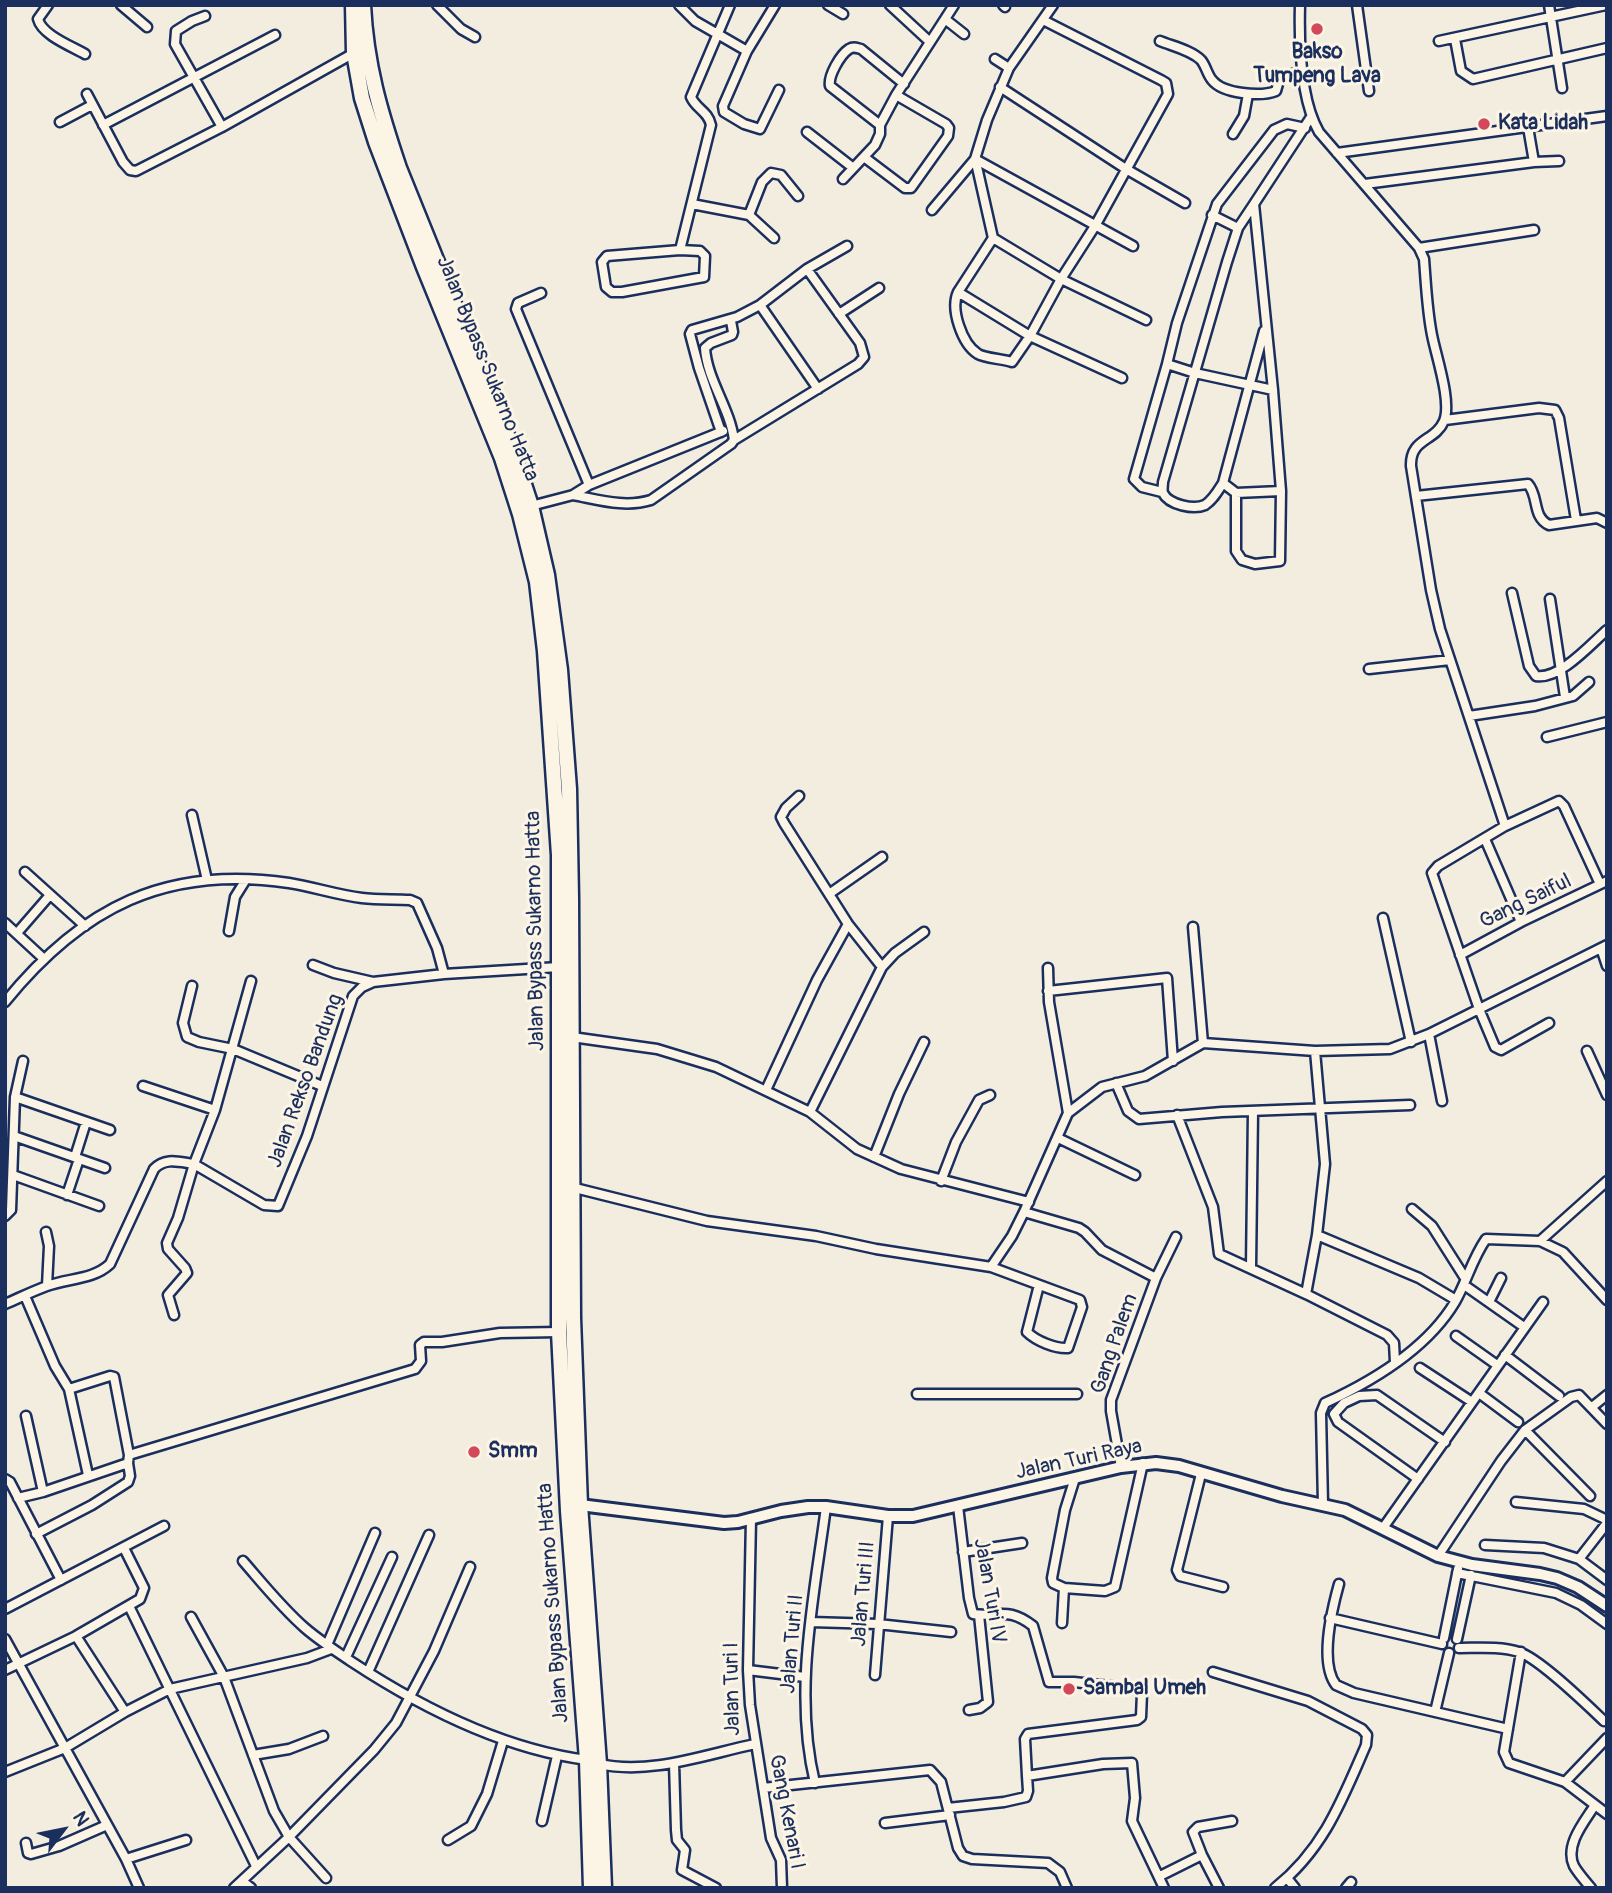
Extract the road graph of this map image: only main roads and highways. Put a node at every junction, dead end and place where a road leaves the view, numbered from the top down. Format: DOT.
graph roads {
  1 [pos="353,5"];
  2 [pos="363,5"];
  3 [pos="413,219"];
  4 [pos="525,508"];
  5 [pos="593,1762"];
  6 [pos="591,1888"];
  7 [pos="604,1888"];
  1 -- 3 [label="highway, Jalan Bypass Sukarno Hatta"];
  2 -- 3 [label="highway, Jalan Bypass Sukarno Hatta"];
  3 -- 4 [label="highway, Jalan Bypass Sukarno Hatta"];
  4 -- 5 [label="highway, Jalan Bypass Sukarno Hatta"];
  4 -- 5 [label="highway, Jalan Bypass Sukarno Hatta"];
  5 -- 6 [label="highway, Jalan Bypass Sukarno Hatta"];
  5 -- 7 [label="highway, Jalan Bypass Sukarno Hatta"];
}
